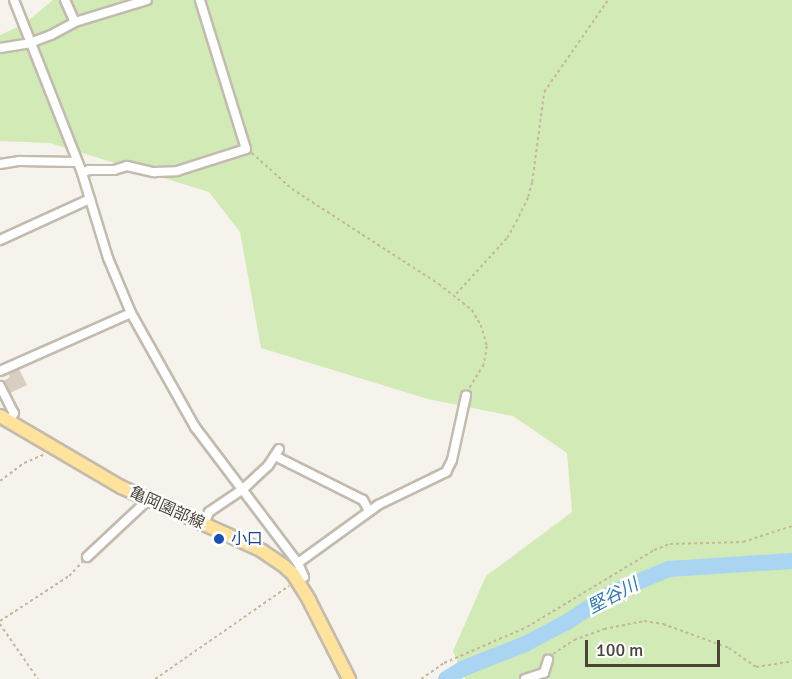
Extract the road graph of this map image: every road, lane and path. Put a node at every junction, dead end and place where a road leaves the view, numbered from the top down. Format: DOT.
graph roads {
  1 [pos="14,0"];
  2 [pos="65,0"];
  3 [pos="147,0"];
  4 [pos="200,0"];
  5 [pos="608,0"];
  6 [pos="75,22"];
  7 [pos="30,43"];
  8 [pos="0,48"];
  9 [pos="246,149"];
  10 [pos="77,162"];
  11 [pos="0,164"];
  12 [pos="82,173"];
  13 [pos="90,200"];
  14 [pos="0,240"];
  15 [pos="455,294"];
  16 [pos="131,313"];
  17 [pos="0,371"];
  18 [pos="0,386"];
  19 [pos="465,396"];
  20 [pos="4,419"];
  21 [pos="48,446"];
  22 [pos="0,481"];
  23 [pos="242,490"];
  24 [pos="148,500"];
  25 [pos="369,511"];
  26 [pos="204,524"];
  27 [pos="792,526"];
  28 [pos="87,557"];
  29 [pos="298,563"];
  30 [pos="297,580"];
  31 [pos="0,622"];
  32 [pos="548,660"];
  33 [pos="792,661"];
  34 [pos="38,679"];
  35 [pos="155,679"];
  36 [pos="349,679"];
  37 [pos="422,679"];
  38 [pos="525,679"];
  1 -- 7 [label="street"];
  2 -- 6 [label="street"];
  3 -- 6 [label="street"];
  4 -- 9 [label="street"];
  5 -- 15 [label="path"];
  6 -- 7 [label="street"];
  7 -- 8 [label="street"];
  7 -- 10 [label="street"];
  9 -- 12 [label="street"];
  9 -- 15 [label="path"];
  10 -- 11 [label="street"];
  10 -- 12 [label="street"];
  12 -- 13 [label="street"];
  13 -- 14 [label="street"];
  13 -- 16 [label="street"];
  15 -- 19 [label="path"];
  16 -- 17 [label="street"];
  16 -- 23 [label="street"];
  18 -- 20 [label="street"];
  19 -- 25 [label="street"];
  20 -- 21 [label="main road, 亀岡園部線"];
  21 -- 22 [label="path"];
  21 -- 24 [label="main road, 亀岡園部線"];
  23 -- 25 [label="street"];
  23 -- 26 [label="street"];
  23 -- 29 [label="street"];
  24 -- 26 [label="main road, 亀岡園部線"];
  24 -- 28 [label="street"];
  25 -- 29 [label="street"];
  26 -- 30 [label="main road, 亀岡園部線"];
  27 -- 37 [label="path"];
  28 -- 31 [label="path"];
  29 -- 30 [label="street"];
  30 -- 35 [label="path"];
  30 -- 36 [label="main road, 亀岡園部線"];
  31 -- 34 [label="path"];
  32 -- 33 [label="path"];
  32 -- 38 [label="street"];
}
